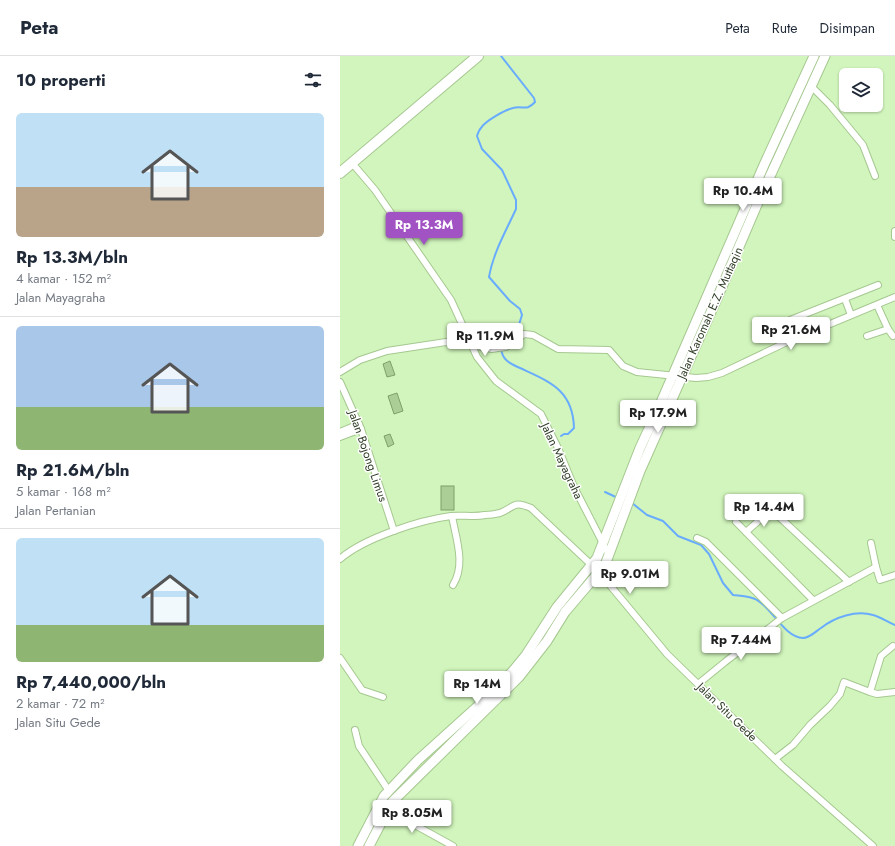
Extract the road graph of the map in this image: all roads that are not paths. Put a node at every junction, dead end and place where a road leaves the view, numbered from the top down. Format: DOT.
graph roads {
  1 [pos="478,56"];
  2 [pos="814,56"];
  3 [pos="825,56"];
  4 [pos="811,86"];
  5 [pos="766,161"];
  6 [pos="352,163"];
  7 [pos="776,164"];
  8 [pos="340,173"];
  9 [pos="875,176"];
  10 [pos="895,231"];
  11 [pos="895,237"];
  12 [pos="878,285"];
  13 [pos="895,297"];
  14 [pos="845,299"];
  15 [pos="877,305"];
  16 [pos="851,315"];
  17 [pos="790,320"];
  18 [pos="888,329"];
  19 [pos="867,336"];
  20 [pos="893,336"];
  21 [pos="472,345"];
  22 [pos="340,372"];
  23 [pos="672,376"];
  24 [pos="682,377"];
  25 [pos="340,382"];
  26 [pos="360,426"];
  27 [pos="340,432"];
  28 [pos="340,437"];
  29 [pos="629,486"];
  30 [pos="798,503"];
  31 [pos="622,504"];
  32 [pos="775,513"];
  33 [pos="452,516"];
  34 [pos="736,522"];
  35 [pos="394,531"];
  36 [pos="746,532"];
  37 [pos="696,538"];
  38 [pos="603,544"];
  39 [pos="870,544"];
  40 [pos="609,555"];
  41 [pos="340,559"];
  42 [pos="592,566"];
  43 [pos="876,567"];
  44 [pos="599,572"];
  45 [pos="895,576"];
  46 [pos="849,582"];
  47 [pos="452,585"];
  48 [pos="813,600"];
  49 [pos="781,618"];
  50 [pos="893,646"];
  51 [pos="340,658"];
  52 [pos="698,684"];
  53 [pos="870,692"];
  54 [pos="895,692"];
  55 [pos="384,697"];
  56 [pos="355,730"];
  57 [pos="775,759"];
  58 [pos="389,791"];
  59 [pos="379,806"];
  60 [pos="389,811"];
  61 [pos="358,846"];
  62 [pos="369,846"];
  63 [pos="453,846"];
  64 [pos="873,846"];
  1 -- 6 [label="main road"];
  2 -- 5 [label="street, Jalan Karomah E.Z. Muttaqin"];
  3 -- 4 [label="street, Jalan Karomah E.Z. Muttaqin"];
  4 -- 7 [label="street, Jalan Karomah E.Z. Muttaqin"];
  4 -- 9 [label="street"];
  5 -- 7 [label="street"];
  5 -- 23 [label="street, Jalan Karomah E.Z. Muttaqin"];
  6 -- 8 [label="main road"];
  6 -- 21 [label="street, Jalan Mayagraha"];
  7 -- 24 [label="street, Jalan Karomah E.Z. Muttaqin"];
  10 -- 11 [label="street"];
  12 -- 14 [label="street"];
  13 -- 15 [label="street"];
  14 -- 16 [label="street"];
  14 -- 17 [label="street"];
  15 -- 16 [label="street"];
  15 -- 18 [label="street"];
  16 -- 24 [label="street"];
  18 -- 19 [label="street"];
  18 -- 20 [label="street"];
  21 -- 22 [label="street"];
  21 -- 23 [label="street"];
  21 -- 38 [label="street, Jalan Mayagraha"];
  23 -- 24 [label="street"];
  23 -- 29 [label="street, Jalan Karomah E.Z. Muttaqin"];
  24 -- 29 [label="street, Jalan Karomah E.Z. Muttaqin"];
  25 -- 26 [label="street, Jalan Bojong Limus"];
  26 -- 27 [label="street"];
  26 -- 28 [label="street"];
  26 -- 35 [label="street, Jalan Bojong Limus"];
  29 -- 31 [label="street, Jalan Karomah E.Z. Muttaqin"];
  30 -- 32 [label="street"];
  31 -- 38 [label="street, Jalan Karomah E.Z. Muttaqin"];
  31 -- 40 [label="street, Jalan Karomah E.Z. Muttaqin"];
  32 -- 36 [label="street"];
  32 -- 46 [label="street"];
  33 -- 35 [label="street, Jalan Situ Gede"];
  33 -- 42 [label="street, Jalan Situ Gede"];
  33 -- 47 [label="street"];
  34 -- 36 [label="street"];
  35 -- 41 [label="street, Jalan Situ Gede"];
  36 -- 48 [label="street"];
  37 -- 49 [label="street"];
  38 -- 40 [label="street, Jalan Mayagraha"];
  38 -- 42 [label="street, Jalan Karomah E.Z. Muttaqin"];
  39 -- 43 [label="street"];
  40 -- 44 [label="street, Jalan Karomah E.Z. Muttaqin"];
  42 -- 44 [label="street, Jalan Situ Gede"];
  42 -- 58 [label="street, Jalan Karomah E.Z. Muttaqin"];
  43 -- 45 [label="street"];
  43 -- 46 [label="street"];
  44 -- 52 [label="street, Jalan Situ Gede"];
  44 -- 60 [label="street, Jalan Karomah E.Z. Muttaqin"];
  46 -- 48 [label="street"];
  48 -- 49 [label="street"];
  49 -- 52 [label="street"];
  50 -- 53 [label="street"];
  51 -- 55 [label="street"];
  52 -- 57 [label="street, Jalan Situ Gede"];
  53 -- 54 [label="street"];
  53 -- 57 [label="street"];
  56 -- 58 [label="street"];
  57 -- 64 [label="street, Jalan Situ Gede"];
  58 -- 59 [label="street, Jalan Karomah E.Z. Muttaqin"];
  59 -- 60 [label="street"];
  59 -- 61 [label="street, Jalan Karomah E.Z. Muttaqin"];
  60 -- 62 [label="street, Jalan Karomah E.Z. Muttaqin"];
  60 -- 63 [label="street"];
}
